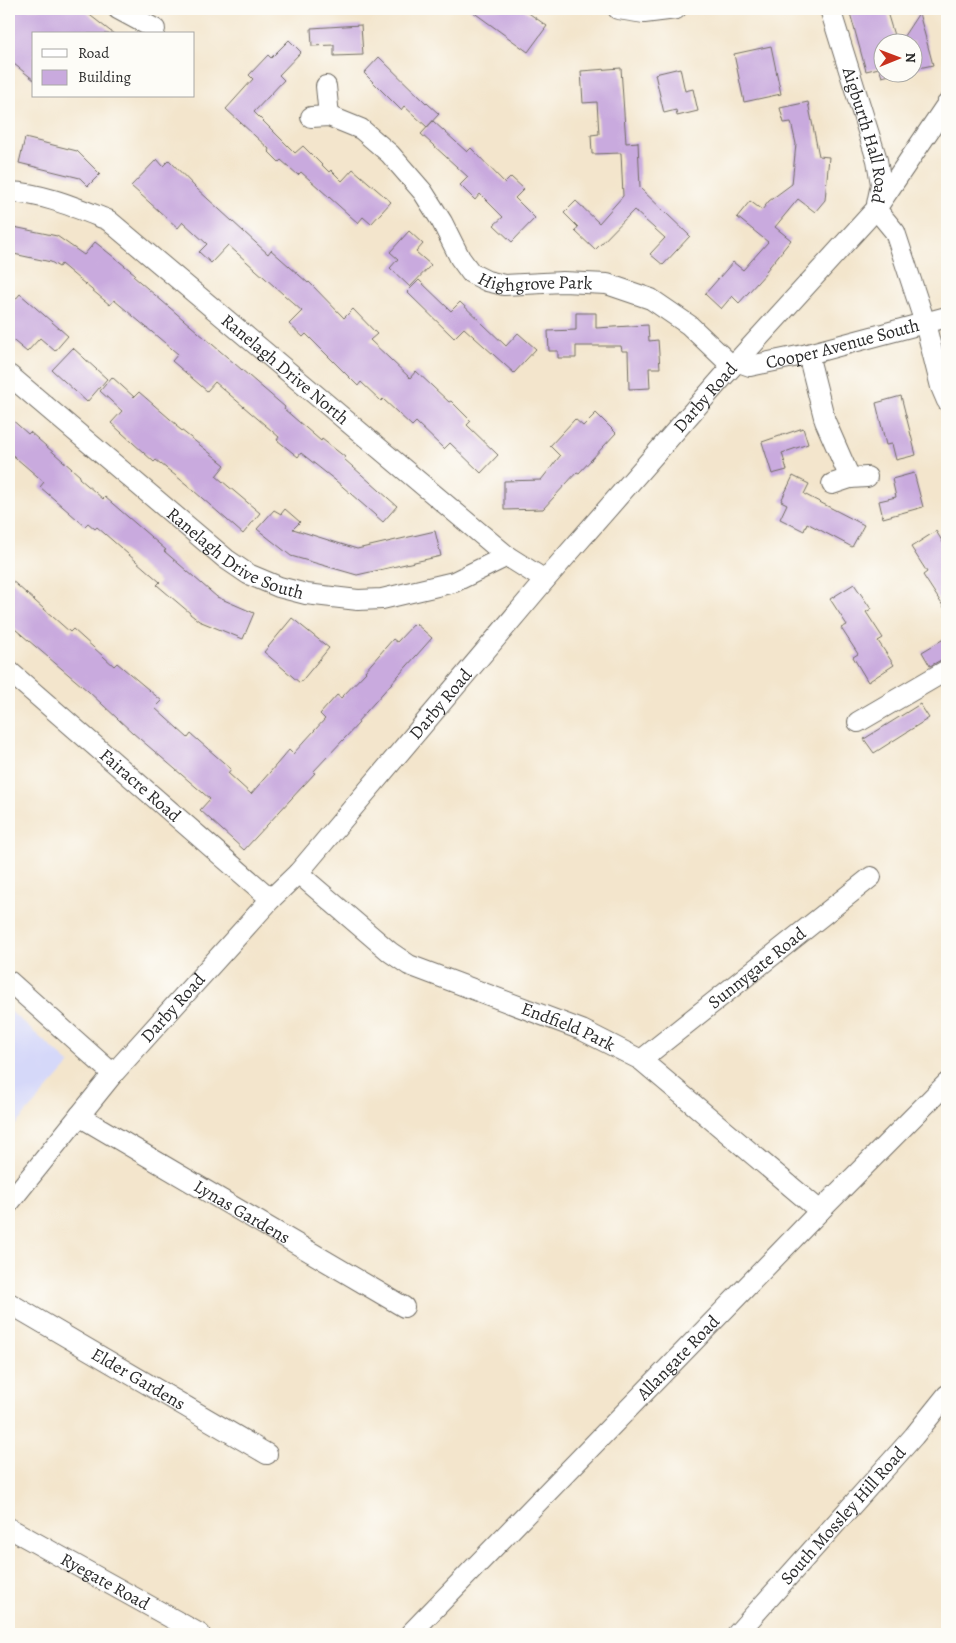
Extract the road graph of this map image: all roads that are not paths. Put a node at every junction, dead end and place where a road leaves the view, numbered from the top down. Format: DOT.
graph roads {
  1 [pos="118,9"];
  2 [pos="618,9"];
  3 [pos="676,9"];
  4 [pos="830,9"];
  5 [pos="155,29"];
  6 [pos="326,86"];
  7 [pos="947,104"];
  8 [pos="9,192"];
  9 [pos="876,209"];
  10 [pos="947,318"];
  11 [pos="925,323"];
  12 [pos="808,354"];
  13 [pos="734,364"];
  14 [pos="9,375"];
  15 [pos="947,401"];
  16 [pos="832,484"];
  17 [pos="506,556"];
  18 [pos="545,580"];
  19 [pos="947,670"];
  20 [pos="9,671"];
  21 [pos="858,722"];
  22 [pos="298,874"];
  23 [pos="871,877"];
  24 [pos="271,899"];
  25 [pos="9,981"];
  26 [pos="642,1060"];
  27 [pos="113,1074"];
  28 [pos="947,1083"];
  29 [pos="79,1116"];
  30 [pos="9,1203"];
  31 [pos="820,1211"];
  32 [pos="9,1304"];
  33 [pos="404,1307"];
  34 [pos="947,1395"];
  35 [pos="267,1454"];
  36 [pos="9,1528"];
  37 [pos="200,1634"];
  38 [pos="410,1634"];
  39 [pos="737,1634"];
  1 -- 5 [label="street"];
  2 -- 3 [label="street"];
  4 -- 9 [label="street, Aigburth Hall Road"];
  6 -- 13 [label="street, Highgrove Park"];
  7 -- 9 [label="street, Darby Road"];
  8 -- 17 [label="street, Ranelagh Drive North"];
  9 -- 11 [label="street, Aigburth Hall Road"];
  9 -- 13 [label="street, Darby Road"];
  10 -- 11 [label="street, Cooper Avenue South"];
  11 -- 12 [label="street, Cooper Avenue South"];
  11 -- 15 [label="street, Aigburth Hall Road"];
  12 -- 13 [label="street, Cooper Avenue South"];
  12 -- 16 [label="street"];
  13 -- 18 [label="street, Darby Road"];
  14 -- 17 [label="street, Ranelagh Drive South"];
  17 -- 18 [label="street, Ranelagh Drive North"];
  18 -- 22 [label="street, Darby Road"];
  19 -- 21 [label="street"];
  20 -- 24 [label="street, Fairacre Road"];
  22 -- 24 [label="street, Darby Road"];
  22 -- 26 [label="street, Endfield Park"];
  23 -- 26 [label="street, Sunnygate Road"];
  24 -- 27 [label="street, Darby Road"];
  25 -- 27 [label="street"];
  26 -- 31 [label="street, Endfield Park"];
  27 -- 29 [label="street, Darby Road"];
  28 -- 31 [label="street, Allangate Road"];
  29 -- 30 [label="street, Darby Road"];
  29 -- 33 [label="street, Lynas Gardens"];
  31 -- 38 [label="street, Allangate Road"];
  32 -- 35 [label="street, Elder Gardens"];
  34 -- 39 [label="street, South Mossley Hill Road"];
  36 -- 37 [label="street, Ryegate Road"];
}
